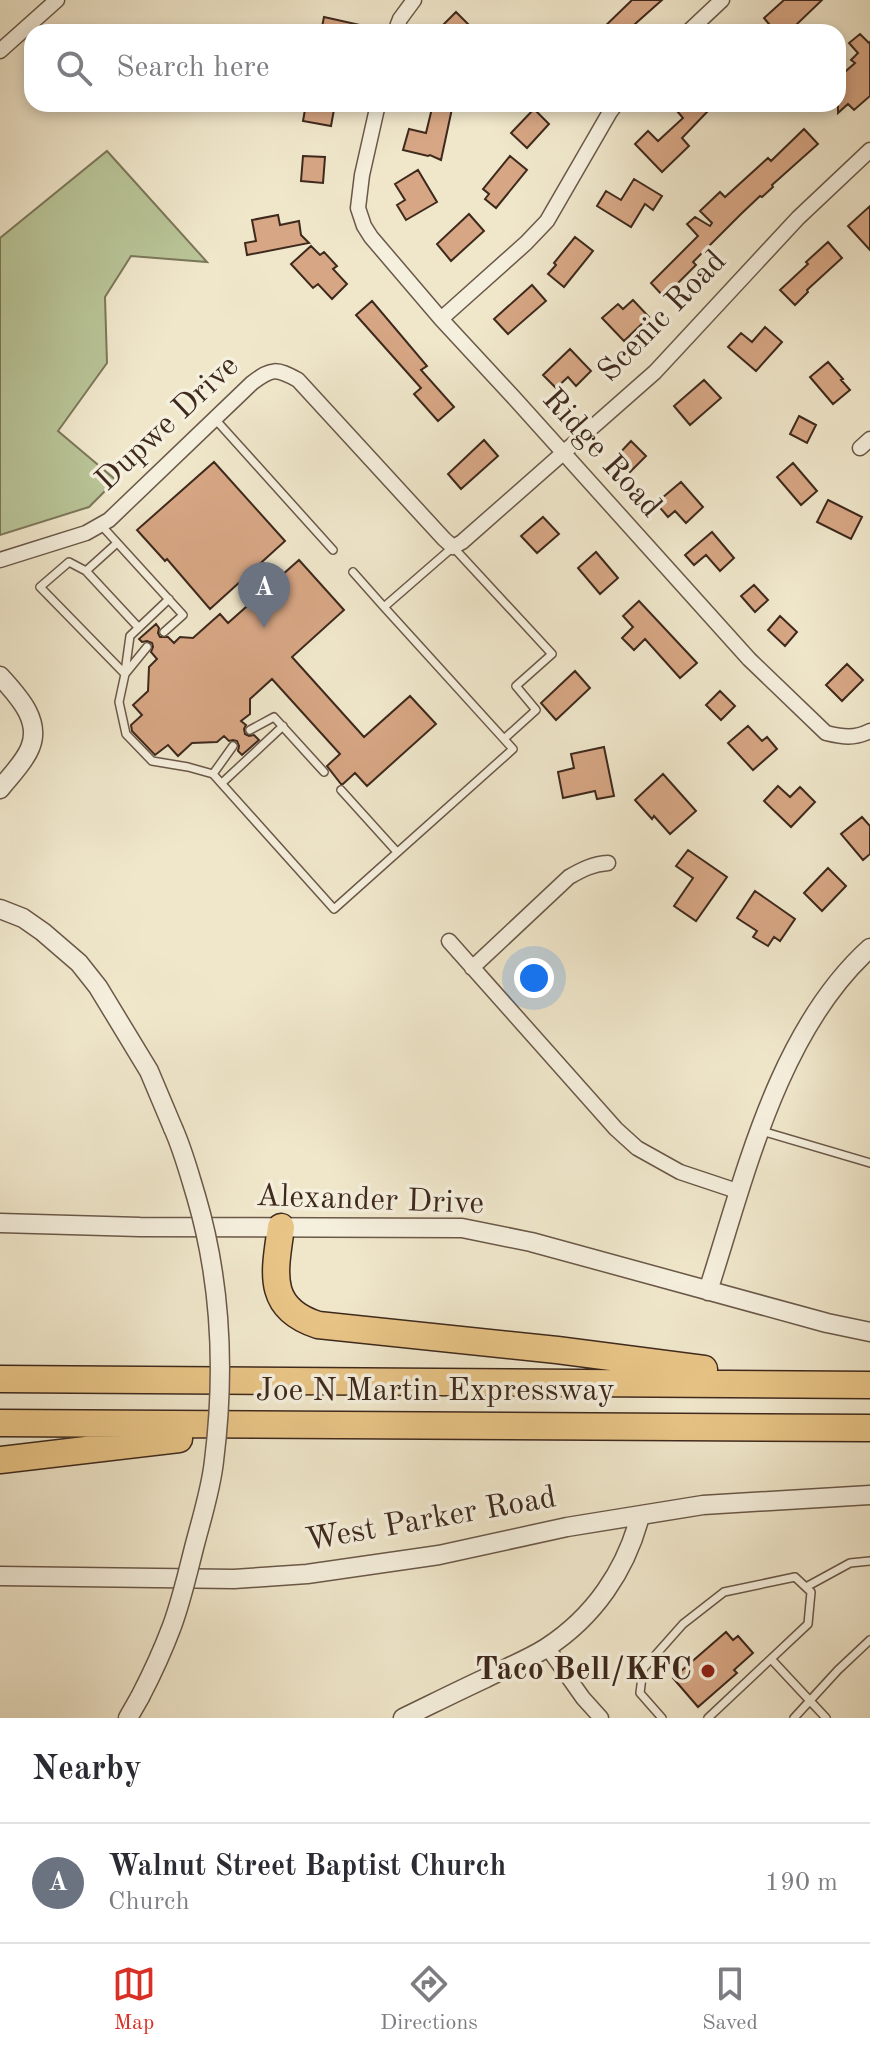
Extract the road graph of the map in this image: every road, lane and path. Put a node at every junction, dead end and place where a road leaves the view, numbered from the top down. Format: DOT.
graph roads {
  1 [pos="57,0"];
  2 [pos="414,0"];
  3 [pos="722,0"];
  4 [pos="30,24"];
  5 [pos="398,24"];
  6 [pos="696,24"];
  7 [pos="24,30"];
  8 [pos="0,51"];
  9 [pos="376,112"];
  10 [pos="610,112"];
  11 [pos="870,150"];
  12 [pos="441,319"];
  13 [pos="215,419"];
  14 [pos="563,453"];
  15 [pos="101,525"];
  16 [pos="117,543"];
  17 [pos="453,547"];
  18 [pos="333,550"];
  19 [pos="0,560"];
  20 [pos="86,571"];
  21 [pos="353,572"];
  22 [pos="169,599"];
  23 [pos="384,607"];
  24 [pos="138,627"];
  25 [pos="164,632"];
  26 [pos="147,647"];
  27 [pos="125,674"];
  28 [pos="0,676"];
  29 [pos="283,726"];
  30 [pos="250,730"];
  31 [pos="870,731"];
  32 [pos="504,739"];
  33 [pos="233,746"];
  34 [pos="324,772"];
  35 [pos="213,774"];
  36 [pos="222,783"];
  37 [pos="0,789"];
  38 [pos="341,790"];
  39 [pos="397,852"];
  40 [pos="608,863"];
  41 [pos="0,909"];
  42 [pos="449,941"];
  43 [pos="867,954"];
  44 [pos="472,968"];
  45 [pos="760,1130"];
  46 [pos="870,1163"];
  47 [pos="740,1192"];
  48 [pos="0,1223"];
  49 [pos="281,1227"];
  50 [pos="708,1291"];
  51 [pos="870,1332"];
  52 [pos="0,1379"];
  53 [pos="839,1384"];
  54 [pos="870,1385"];
  55 [pos="0,1423"];
  56 [pos="286,1426"];
  57 [pos="870,1428"];
  58 [pos="0,1460"];
  59 [pos="870,1495"];
  60 [pos="640,1516"];
  61 [pos="870,1561"];
  62 [pos="0,1576"];
  63 [pos="806,1587"];
  64 [pos="870,1640"];
  65 [pos="547,1647"];
  66 [pos="771,1659"];
  67 [pos="810,1701"];
  68 [pos="128,1718"];
  69 [pos="403,1718"];
  70 [pos="601,1718"];
  71 [pos="662,1718"];
  72 [pos="708,1718"];
  73 [pos="794,1718"];
  74 [pos="826,1718"];
  1 -- 4 [label="street"];
  2 -- 5 [label="street"];
  3 -- 6 [label="street"];
  7 -- 8 [label="street"];
  9 -- 12 [label="street, Ridge Road"];
  10 -- 12 [label="street"];
  11 -- 14 [label="street, Scenic Road"];
  12 -- 14 [label="street, Ridge Road"];
  13 -- 15 [label="street, Dupwe Drive"];
  13 -- 17 [label="street, Dupwe Drive"];
  13 -- 18 [label="lane"];
  14 -- 17 [label="street, Scenic Road"];
  14 -- 31 [label="street, Ridge Road"];
  15 -- 16 [label="lane"];
  15 -- 19 [label="street, Dupwe Drive"];
  16 -- 20 [label="lane"];
  16 -- 22 [label="lane"];
  17 -- 23 [label="lane"];
  17 -- 32 [label="lane"];
  20 -- 24 [label="lane"];
  20 -- 27 [label="lane"];
  21 -- 23 [label="lane"];
  22 -- 24 [label="lane"];
  22 -- 25 [label="lane"];
  23 -- 32 [label="lane"];
  24 -- 27 [label="lane"];
  26 -- 27 [label="lane"];
  27 -- 35 [label="lane"];
  28 -- 37 [label="street"];
  29 -- 30 [label="lane"];
  29 -- 34 [label="lane"];
  29 -- 36 [label="lane"];
  32 -- 39 [label="lane"];
  33 -- 35 [label="lane"];
  35 -- 36 [label="lane"];
  36 -- 39 [label="lane"];
  38 -- 39 [label="lane"];
  40 -- 44 [label="street"];
  41 -- 68 [label="street, bridge"];
  42 -- 44 [label="street"];
  43 -- 45 [label="street"];
  44 -- 47 [label="street"];
  45 -- 46 [label="lane"];
  45 -- 47 [label="street"];
  47 -- 50 [label="street"];
  48 -- 49 [label="street, Alexander Drive"];
  49 -- 50 [label="street, Alexander Drive"];
  49 -- 53 [label="highway"];
  50 -- 51 [label="street, Alexander Drive"];
  52 -- 53 [label="highway, Joe N Martin Expressway"];
  53 -- 54 [label="highway, Joe N Martin Expressway"];
  55 -- 56 [label="highway, Joe N Martin Expressway"];
  56 -- 57 [label="highway, Joe N Martin Expressway"];
  56 -- 58 [label="highway"];
  59 -- 60 [label="street, West Parker Road"];
  60 -- 62 [label="street, West Parker Road"];
  60 -- 65 [label="street"];
  61 -- 63 [label="lane"];
  63 -- 66 [label="lane"];
  63 -- 71 [label="lane"];
  64 -- 67 [label="lane"];
  65 -- 69 [label="street"];
  65 -- 70 [label="street"];
  66 -- 67 [label="lane"];
  66 -- 72 [label="lane"];
  67 -- 73 [label="lane"];
  67 -- 74 [label="lane"];
}
